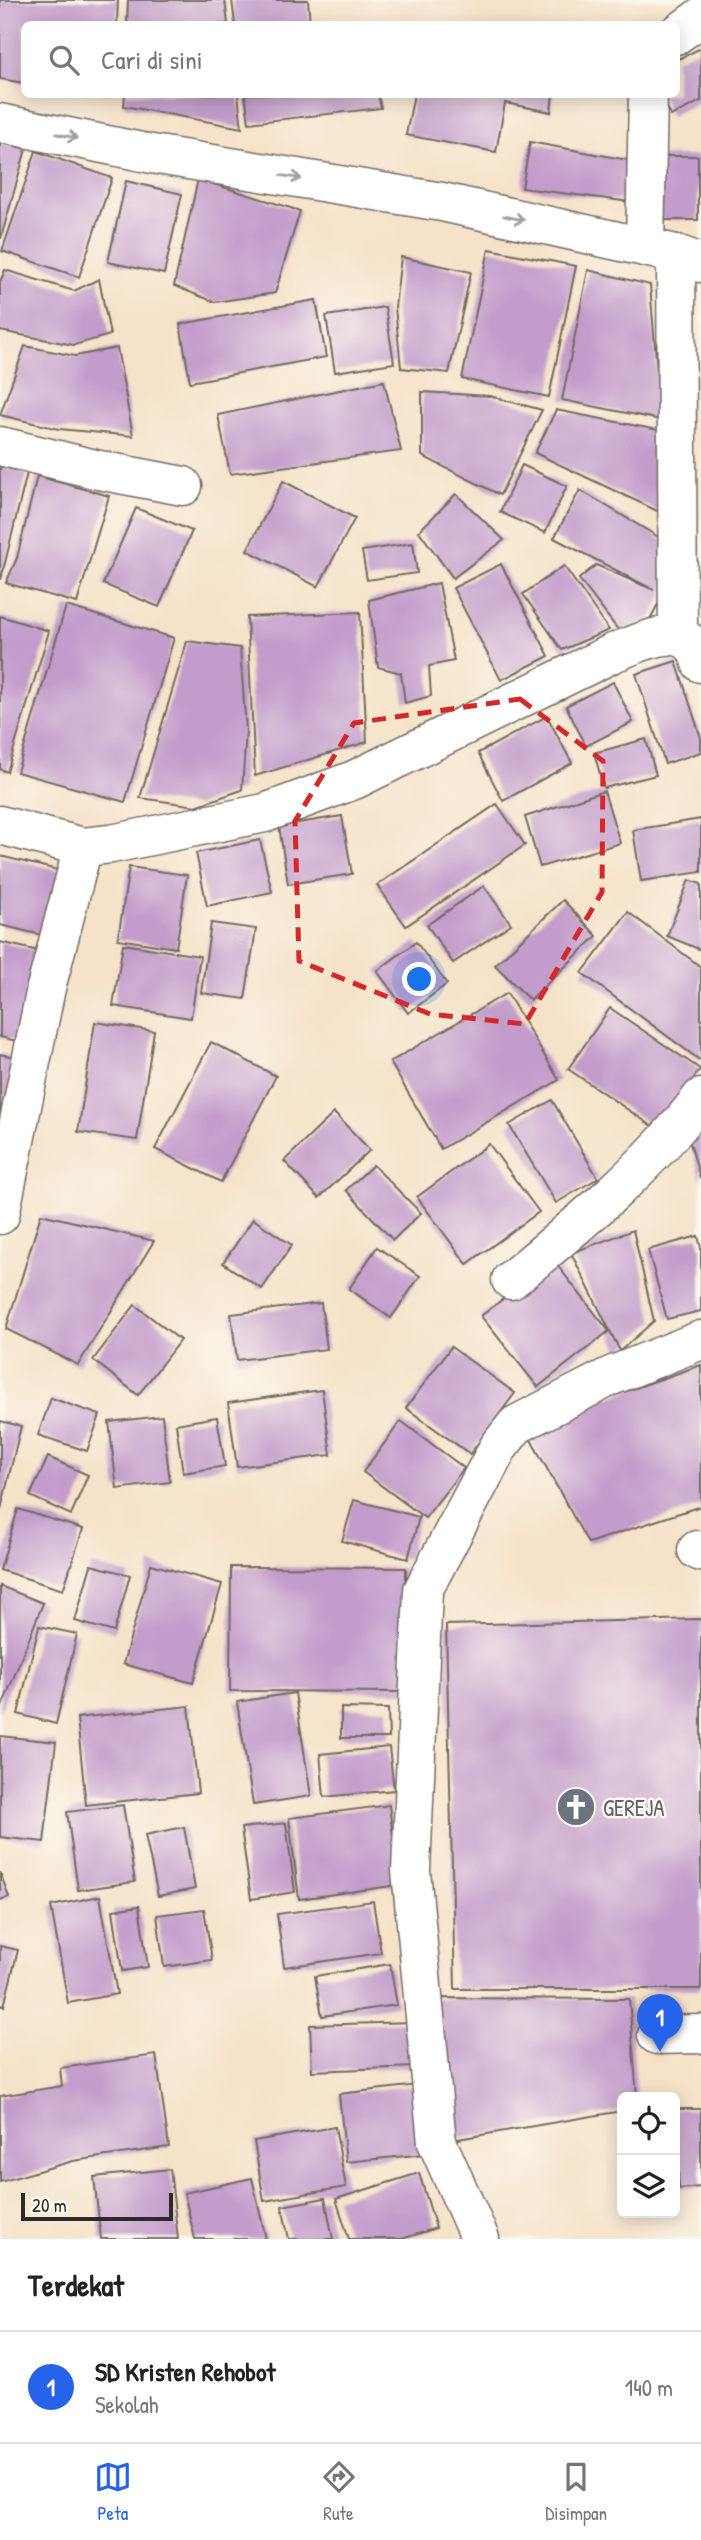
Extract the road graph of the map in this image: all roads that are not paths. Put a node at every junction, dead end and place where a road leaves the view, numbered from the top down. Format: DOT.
graph roads {
  1 [pos="694,0"];
  2 [pos="701,17"];
  3 [pos="680,32"];
  4 [pos="649,98"];
  5 [pos="0,123"];
  6 [pos="674,254"];
  7 [pos="0,446"];
  8 [pos="183,486"];
  9 [pos="690,649"];
  10 [pos="0,825"];
  11 [pos="83,847"];
  12 [pos="701,1098"];
  13 [pos="0,1214"];
  14 [pos="511,1280"];
  15 [pos="701,1340"];
  16 [pos="701,2034"];
  17 [pos="657,2035"];
  18 [pos="480,2239"];
  1 -- 2 [label="street"];
  2 -- 3 [label="street"];
  4 -- 6 [label="street"];
  5 -- 6 [label="street, one-way"];
  6 -- 9 [label="street"];
  7 -- 8 [label="street"];
  9 -- 11 [label="street"];
  10 -- 11 [label="street"];
  11 -- 13 [label="street"];
  12 -- 14 [label="street"];
  15 -- 18 [label="street"];
  16 -- 17 [label="street"];
}
